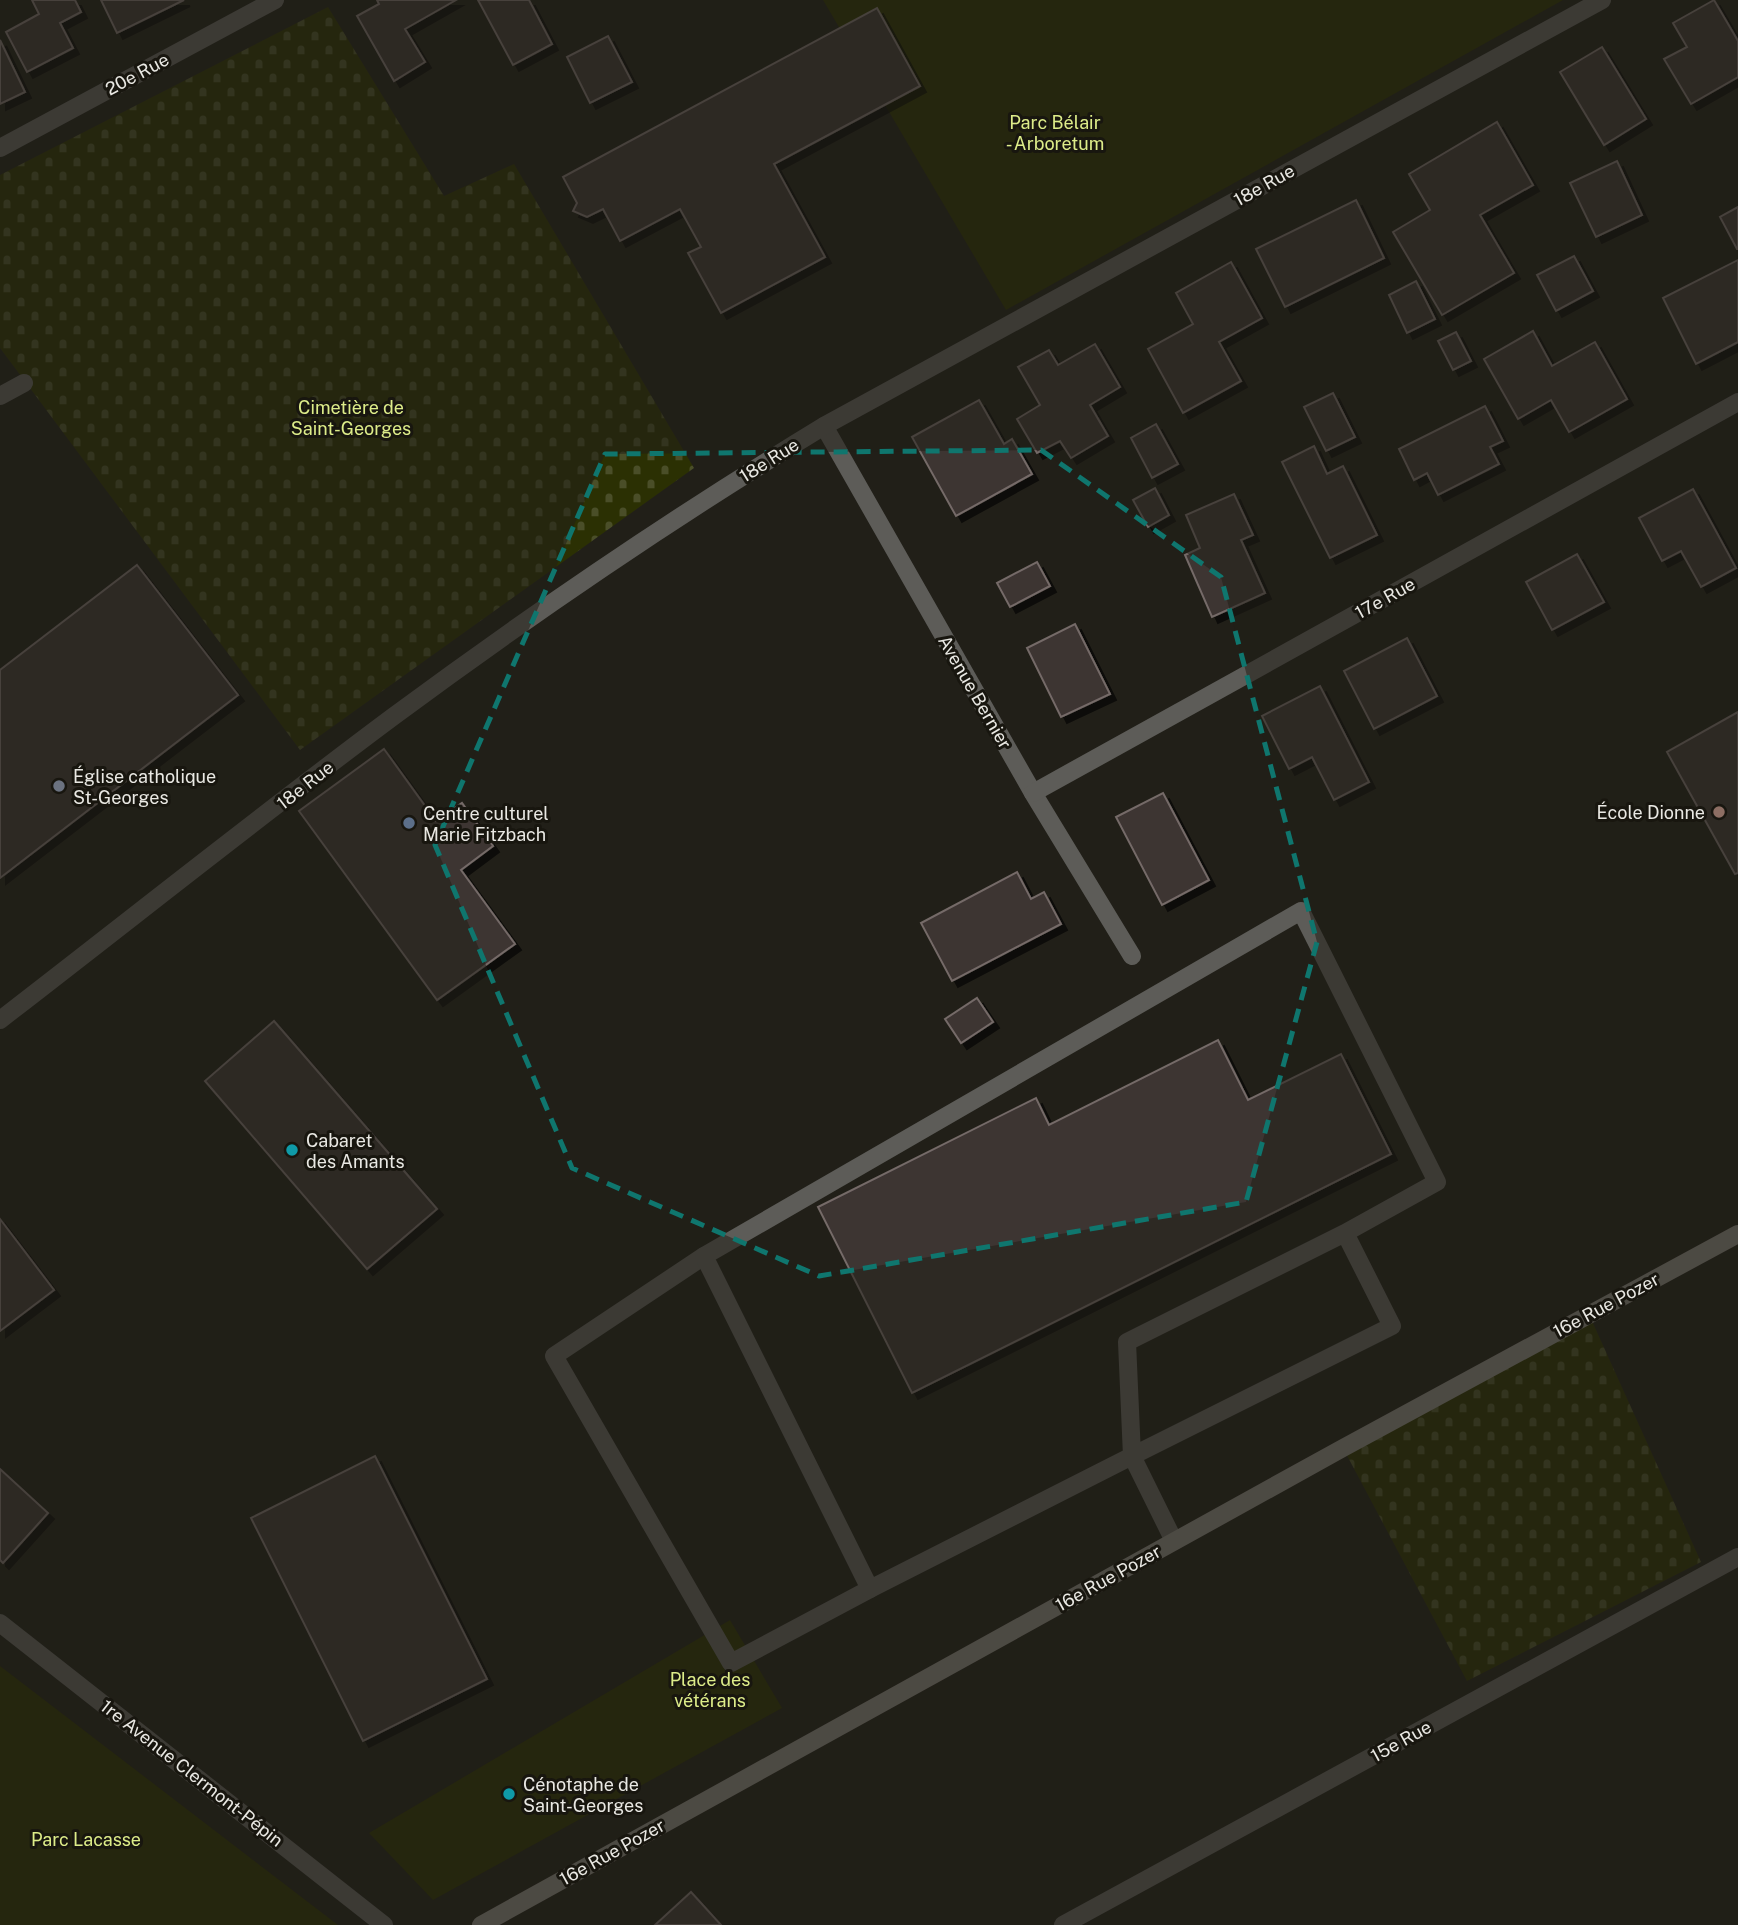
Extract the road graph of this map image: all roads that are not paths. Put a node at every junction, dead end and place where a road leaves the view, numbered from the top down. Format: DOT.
graph roads {
  1 [pos="275,0"];
  2 [pos="1602,0"];
  3 [pos="0,148"];
  4 [pos="24,383"];
  5 [pos="0,396"];
  6 [pos="1738,402"];
  7 [pos="824,426"];
  8 [pos="1033,793"];
  9 [pos="1132,956"];
  10 [pos="0,1020"];
  11 [pos="1345,1233"];
  12 [pos="1738,1234"];
  13 [pos="704,1256"];
  14 [pos="1132,1456"];
  15 [pos="1174,1541"];
  16 [pos="1738,1557"];
  17 [pos="870,1589"];
  18 [pos="0,1623"];
  19 [pos="384,1925"];
  20 [pos="481,1925"];
  21 [pos="1063,1925"];
  1 -- 3 [label="street, 20e Rue"];
  2 -- 7 [label="street, 18e Rue"];
  4 -- 5 [label="street"];
  6 -- 8 [label="street, 17e Rue"];
  7 -- 8 [label="street, Avenue Bernier"];
  7 -- 10 [label="street, 18e Rue"];
  8 -- 9 [label="street, Avenue Bernier"];
  11 -- 13 [label="street"];
  11 -- 14 [label="street"];
  11 -- 14 [label="street"];
  12 -- 15 [label="main road, 16e Rue Pozer"];
  13 -- 17 [label="street"];
  13 -- 17 [label="street"];
  14 -- 15 [label="street"];
  14 -- 17 [label="street"];
  15 -- 20 [label="main road, 16e Rue Pozer"];
  16 -- 21 [label="street, 15e Rue"];
  18 -- 19 [label="street, 1re Avenue Clermont-Pépin"];
}
